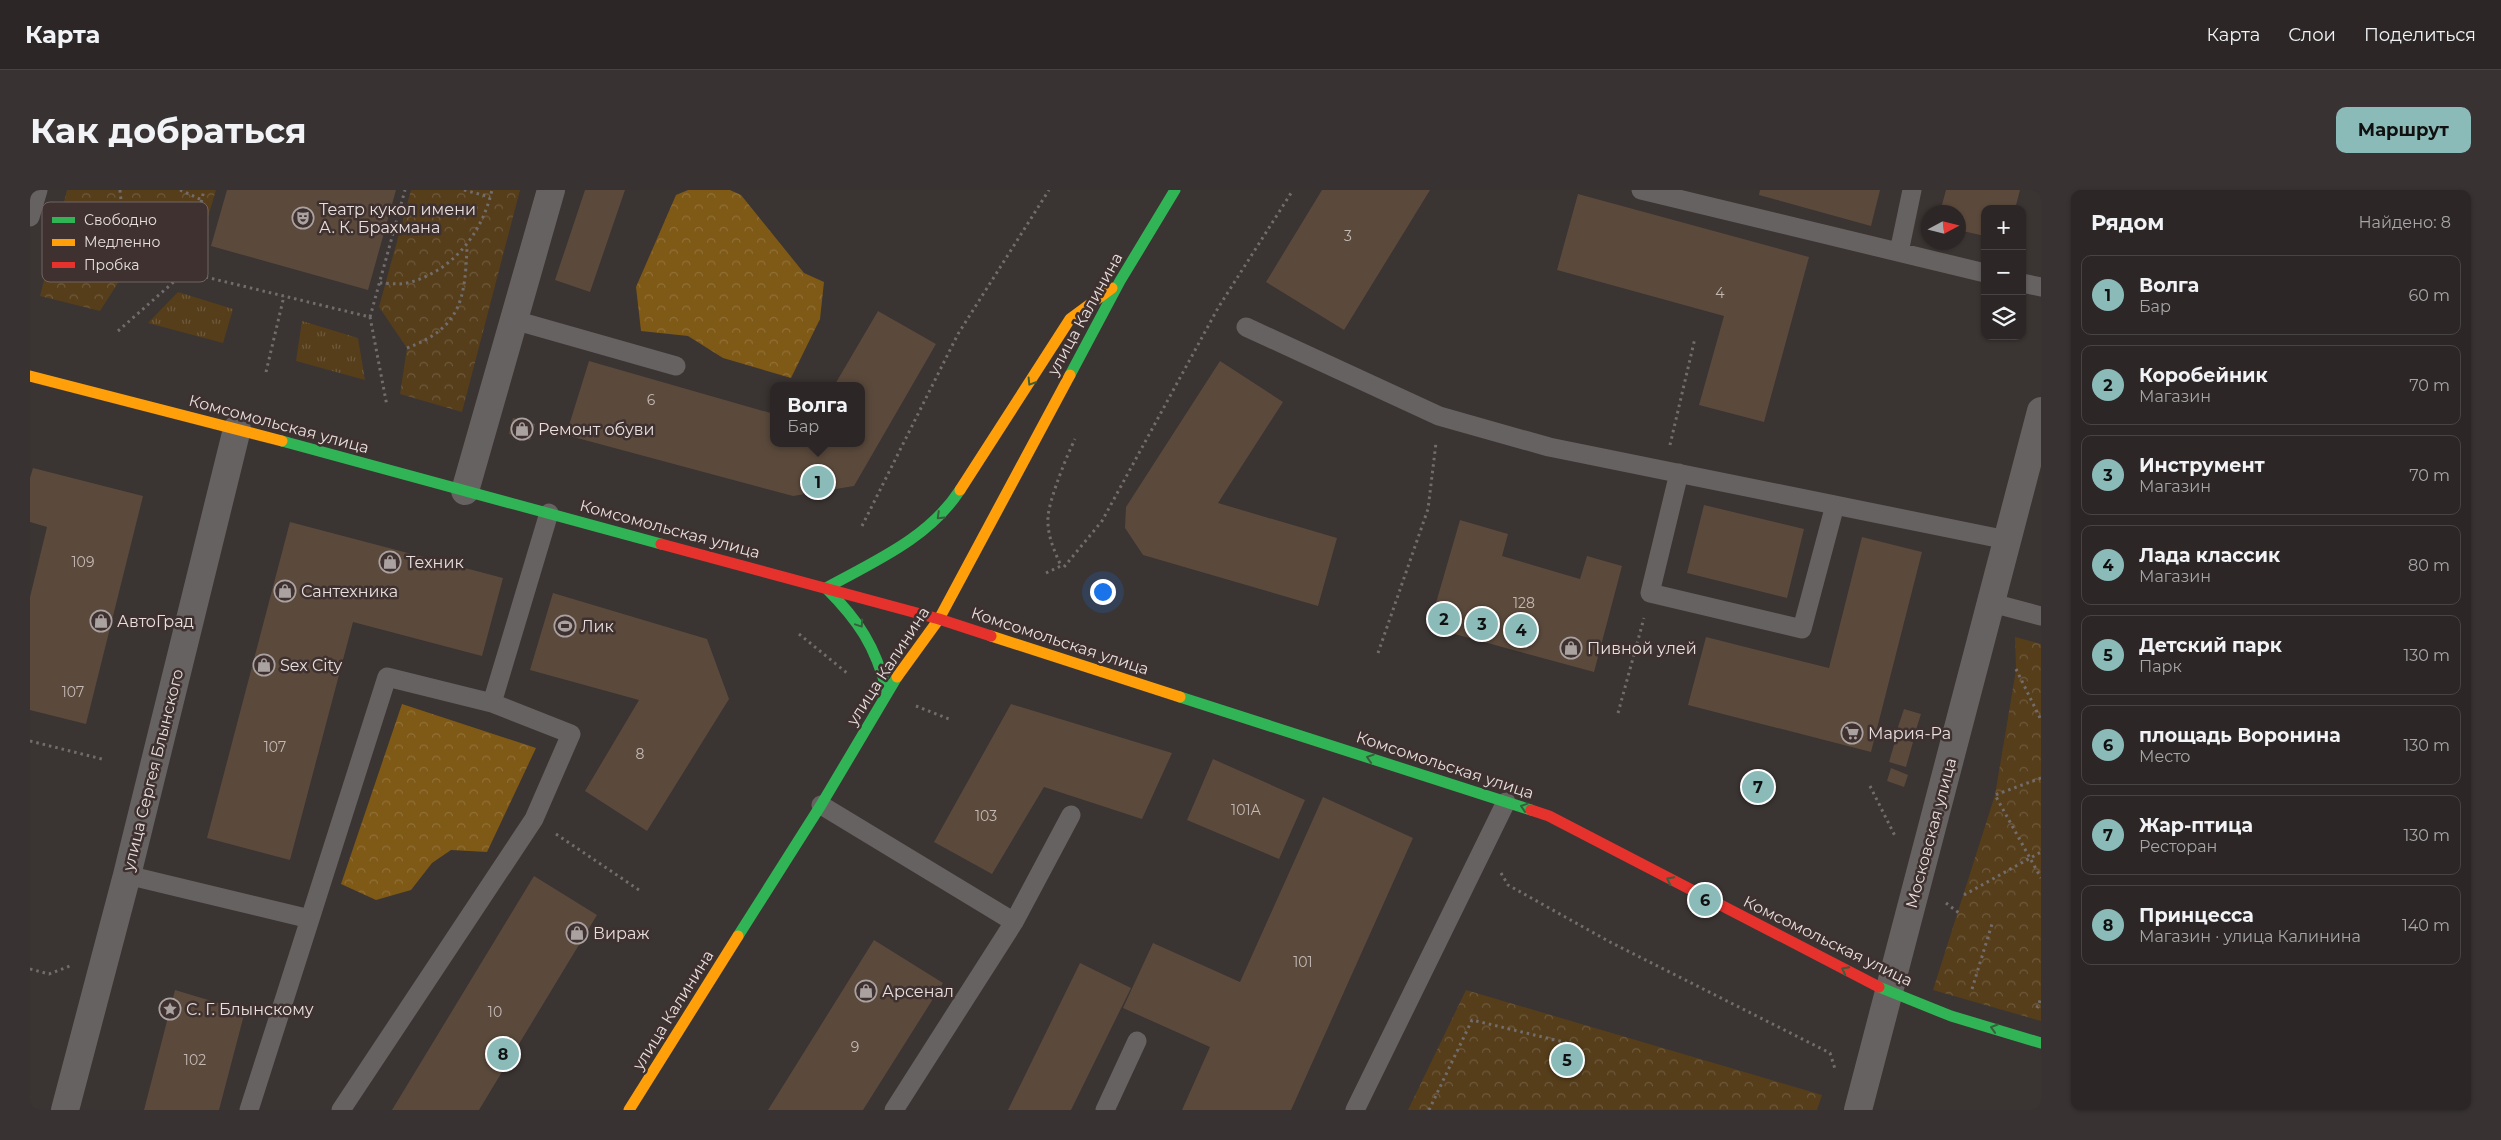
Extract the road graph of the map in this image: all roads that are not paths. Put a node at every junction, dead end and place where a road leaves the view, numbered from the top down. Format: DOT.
graph roads {
  1 [pos="38,190"];
  2 [pos="551,190"];
  3 [pos="1175,190"];
  4 [pos="1641,190"];
  5 [pos="1912,190"];
  6 [pos="30,216"];
  7 [pos="1899,252"];
  8 [pos="1981,273"];
  9 [pos="1120,282"];
  10 [pos="2026,284"];
  11 [pos="2041,287"];
  12 [pos="514,320"];
  13 [pos="1246,327"];
  14 [pos="676,366"];
  15 [pos="30,376"];
  16 [pos="2041,412"];
  17 [pos="237,429"];
  18 [pos="1671,472"];
  19 [pos="465,491"];
  20 [pos="1835,505"];
  21 [pos="549,512"];
  22 [pos="2007,540"];
  23 [pos="826,588"];
  24 [pos="1992,604"];
  25 [pos="2041,616"];
  26 [pos="939,619"];
  27 [pos="887,691"];
  28 [pos="492,703"];
  29 [pos="1506,802"];
  30 [pos="821,805"];
  31 [pos="1071,815"];
  32 [pos="127,875"];
  33 [pos="310,919"];
  34 [pos="1014,922"];
  35 [pos="1888,992"];
  36 [pos="1137,1041"];
  37 [pos="2041,1042"];
  38 [pos="65,1110"];
  39 [pos="249,1110"];
  40 [pos="341,1110"];
  41 [pos="629,1110"];
  42 [pos="894,1110"];
  43 [pos="1105,1110"];
  44 [pos="1355,1110"];
  45 [pos="1858,1110"];
  1 -- 6 [label="lane"];
  2 -- 12 [label="street"];
  3 -- 9 [label="main road, улица Калинина"];
  4 -- 7 [label="lane"];
  5 -- 7 [label="lane"];
  7 -- 8 [label="lane"];
  9 -- 23 [label="main road, one-way"];
  9 -- 26 [label="main road, улица Калинина"];
  10 -- 11 [label="lane"];
  12 -- 14 [label="lane"];
  12 -- 19 [label="street"];
  13 -- 18 [label="lane"];
  15 -- 17 [label="main road, Комсомольская улица"];
  16 -- 22 [label="street, Московская улица"];
  17 -- 19 [label="main road, Комсомольская улица"];
  17 -- 32 [label="street, улица Сергея Блынского"];
  18 -- 20 [label="lane"];
  18 -- 20 [label="lane"];
  19 -- 21 [label="main road, Комсомольская улица"];
  20 -- 22 [label="lane"];
  21 -- 23 [label="main road, Комсомольская улица"];
  21 -- 28 [label="lane"];
  22 -- 24 [label="street, Московская улица"];
  23 -- 26 [label="main road, Комсомольская улица"];
  23 -- 27 [label="main road, one-way"];
  24 -- 25 [label="lane"];
  24 -- 35 [label="street, Московская улица"];
  26 -- 27 [label="main road, улица Калинина"];
  29 -- 26 [label="main road, Комсомольская улица, one-way"];
  27 -- 30 [label="main road, улица Калинина"];
  28 -- 33 [label="lane"];
  28 -- 40 [label="lane"];
  35 -- 29 [label="main road, Комсомольская улица, one-way"];
  29 -- 44 [label="lane"];
  30 -- 34 [label="lane"];
  30 -- 41 [label="main road, улица Калинина"];
  31 -- 34 [label="lane"];
  32 -- 33 [label="lane"];
  32 -- 38 [label="street, улица Сергея Блынского"];
  33 -- 39 [label="lane"];
  34 -- 42 [label="lane"];
  37 -- 35 [label="main road, Комсомольская улица, one-way"];
  35 -- 45 [label="street, Московская улица"];
  36 -- 43 [label="lane"];
}
